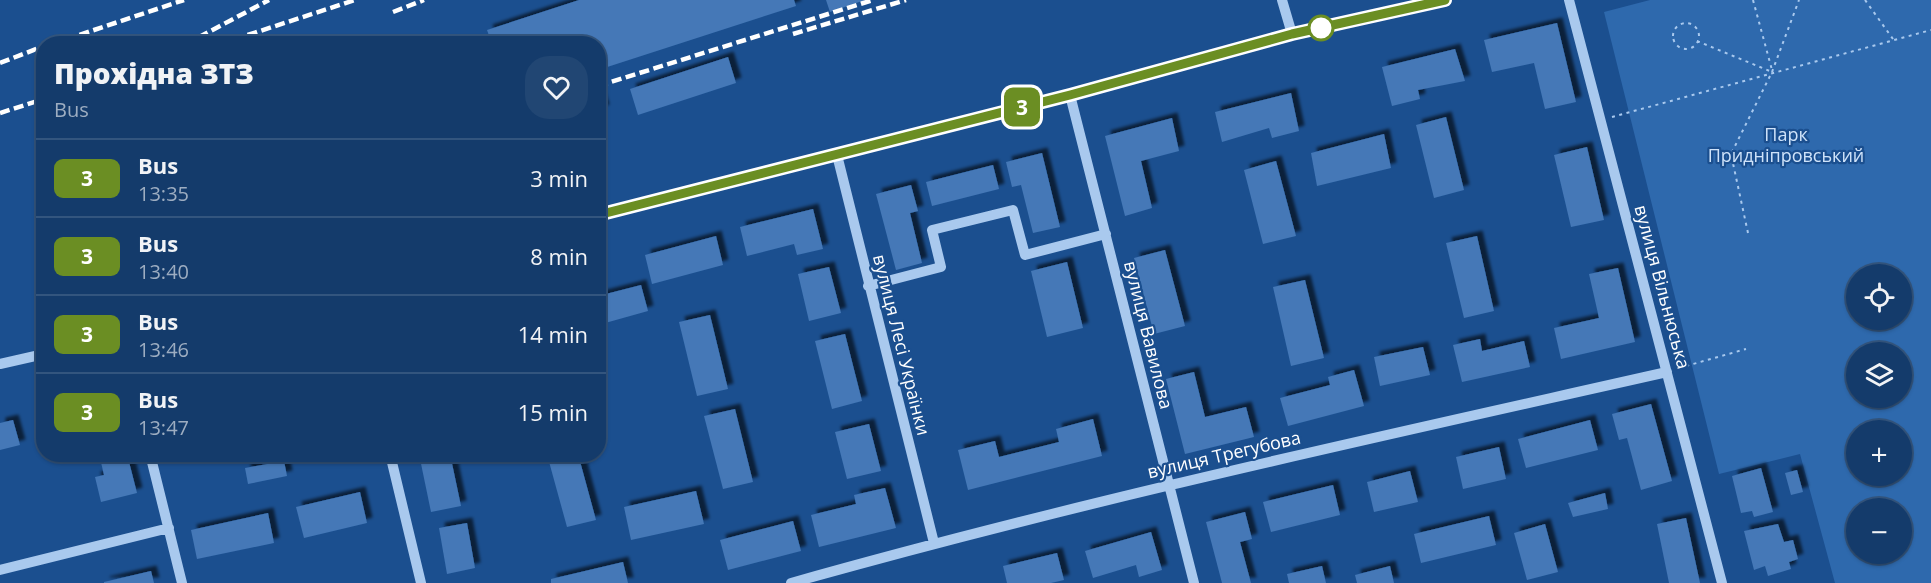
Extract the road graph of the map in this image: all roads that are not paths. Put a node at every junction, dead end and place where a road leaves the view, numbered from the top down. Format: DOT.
graph roads {
  1 [pos="1282,0"];
  2 [pos="1445,0"];
  3 [pos="1569,0"];
  4 [pos="1292,34"];
  5 [pos="1070,95"];
  6 [pos="837,155"];
  7 [pos="606,213"];
  8 [pos="1106,234"];
  9 [pos="868,286"];
  10 [pos="36,356"];
  11 [pos="0,364"];
  12 [pos="1667,372"];
  13 [pos="152,462"];
  14 [pos="392,462"];
  15 [pos="1170,484"];
  16 [pos="169,528"];
  17 [pos="934,543"];
  18 [pos="0,570"];
  19 [pos="182,583"];
  20 [pos="421,583"];
  21 [pos="792,583"];
  22 [pos="1194,583"];
  23 [pos="1722,583"];
  1 -- 4 [label="street"];
  2 -- 4 [label="street"];
  3 -- 12 [label="street, вулиця Вільнюська"];
  4 -- 5 [label="street"];
  5 -- 6 [label="street"];
  5 -- 8 [label="street, вулиця Вавилова"];
  6 -- 7 [label="street"];
  6 -- 9 [label="street, вулиця Лесі Українки"];
  8 -- 9 [label="street"];
  8 -- 15 [label="street, вулиця Вавилова"];
  9 -- 17 [label="street, вулиця Лесі Українки"];
  10 -- 11 [label="street"];
  12 -- 15 [label="street, вулиця Трегубова"];
  12 -- 23 [label="street, вулиця Вільнюська"];
  13 -- 16 [label="street"];
  14 -- 20 [label="street"];
  15 -- 17 [label="street, вулиця Трегубова"];
  15 -- 22 [label="street, вулиця Вавилова"];
  16 -- 18 [label="street"];
  16 -- 19 [label="street"];
  17 -- 21 [label="street, вулиця Трегубова"];
}
